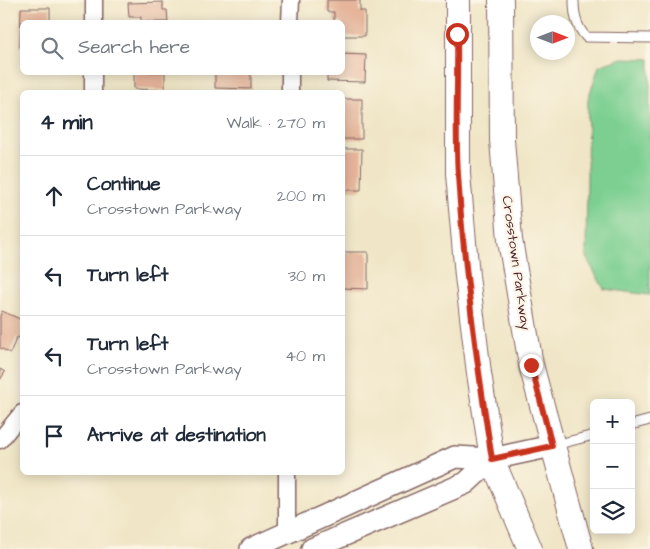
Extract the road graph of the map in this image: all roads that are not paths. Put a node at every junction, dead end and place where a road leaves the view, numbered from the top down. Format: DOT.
graph roads {
  1 [pos="94,0"];
  2 [pos="290,0"];
  3 [pos="458,0"];
  4 [pos="501,0"];
  5 [pos="574,0"];
  6 [pos="94,20"];
  7 [pos="290,20"];
  8 [pos="650,38"];
  9 [pos="93,75"];
  10 [pos="290,75"];
  11 [pos="93,90"];
  12 [pos="290,90"];
  13 [pos="20,415"];
  14 [pos="650,420"];
  15 [pos="635,424"];
  16 [pos="590,436"];
  17 [pos="0,440"];
  18 [pos="552,446"];
  19 [pos="492,459"];
  20 [pos="288,475"];
  21 [pos="287,532"];
  22 [pos="251,549"];
  23 [pos="312,549"];
  24 [pos="530,549"];
  25 [pos="581,549"];
  1 -- 6 [label="street"];
  2 -- 7 [label="street"];
  3 -- 19 [label="main road"];
  4 -- 18 [label="main road, Crosstown Parkway"];
  5 -- 8 [label="lane"];
  9 -- 11 [label="street"];
  10 -- 12 [label="street"];
  13 -- 17 [label="street"];
  14 -- 15 [label="lane"];
  16 -- 18 [label="lane"];
  18 -- 19 [label="street"];
  18 -- 25 [label="main road, Crosstown Parkway"];
  19 -- 21 [label="street"];
  19 -- 23 [label="street"];
  19 -- 24 [label="main road"];
  20 -- 21 [label="street"];
  21 -- 22 [label="street"];
}
